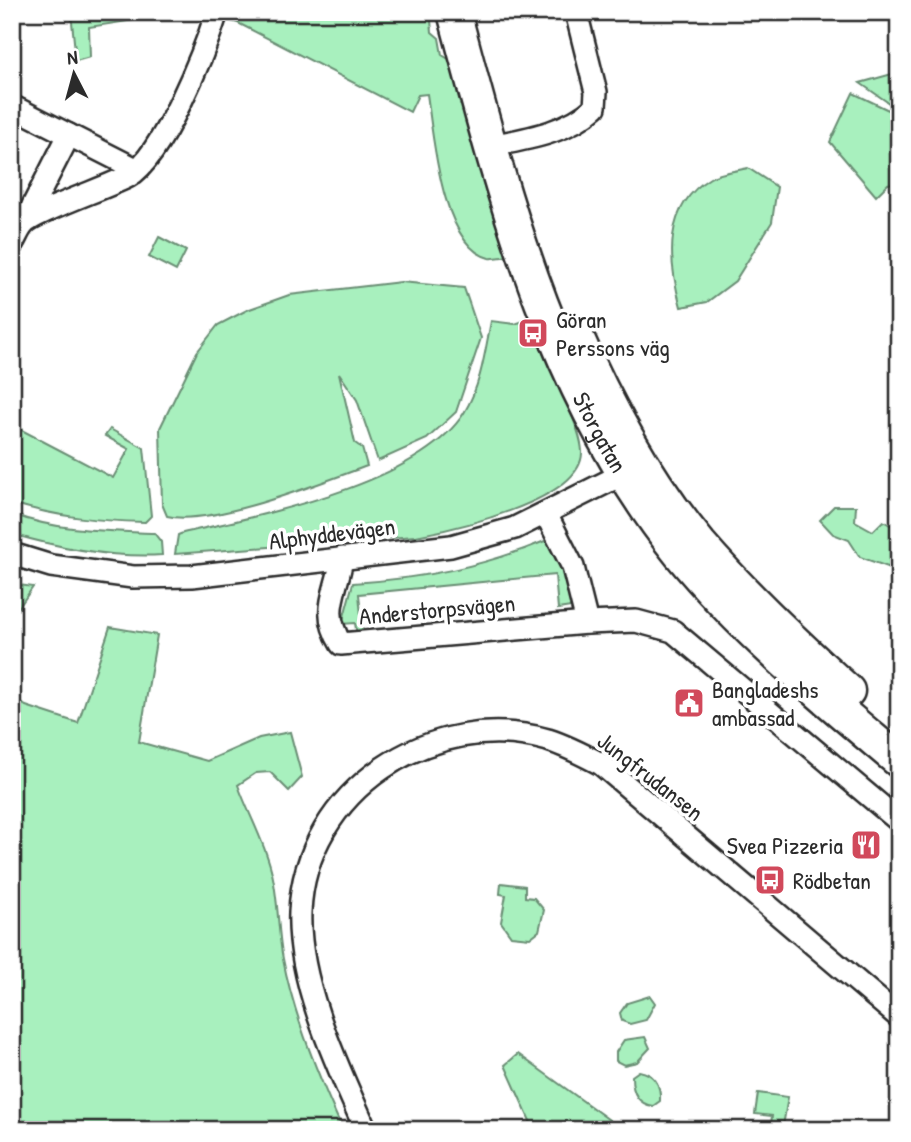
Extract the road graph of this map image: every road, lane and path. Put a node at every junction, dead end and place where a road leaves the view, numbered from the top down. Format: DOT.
graph roads {
  1 [pos="218,12"];
  2 [pos="454,12"];
  3 [pos="471,12"];
  4 [pos="576,12"];
  5 [pos="12,106"];
  6 [pos="69,135"];
  7 [pos="498,145"];
  8 [pos="136,169"];
  9 [pos="24,223"];
  10 [pos="12,244"];
  11 [pos="633,469"];
  12 [pos="546,514"];
  13 [pos="12,554"];
  14 [pos="342,558"];
  15 [pos="587,622"];
  16 [pos="899,737"];
  17 [pos="899,761"];
  18 [pos="899,821"];
  19 [pos="899,1017"];
  20 [pos="366,1130"];
  1 -- 8 [label="street"];
  2 -- 7 [label="street, Storgatan"];
  3 -- 7 [label="street, Storgatan"];
  4 -- 7 [label="street"];
  5 -- 6 [label="street"];
  6 -- 8 [label="street"];
  6 -- 9 [label="street"];
  7 -- 11 [label="street, Storgatan"];
  8 -- 9 [label="street"];
  9 -- 10 [label="street"];
  11 -- 12 [label="street, Alphyddevägen"];
  11 -- 16 [label="street, Storgatan"];
  11 -- 17 [label="street, Storgatan"];
  12 -- 14 [label="street, Alphyddevägen"];
  12 -- 15 [label="street"];
  13 -- 14 [label="street, Alphyddevägen"];
  14 -- 15 [label="street, Anderstorpsvägen"];
  15 -- 18 [label="street, Anderstorpsvägen"];
  19 -- 20 [label="street, Jungfrudansen"];
}
